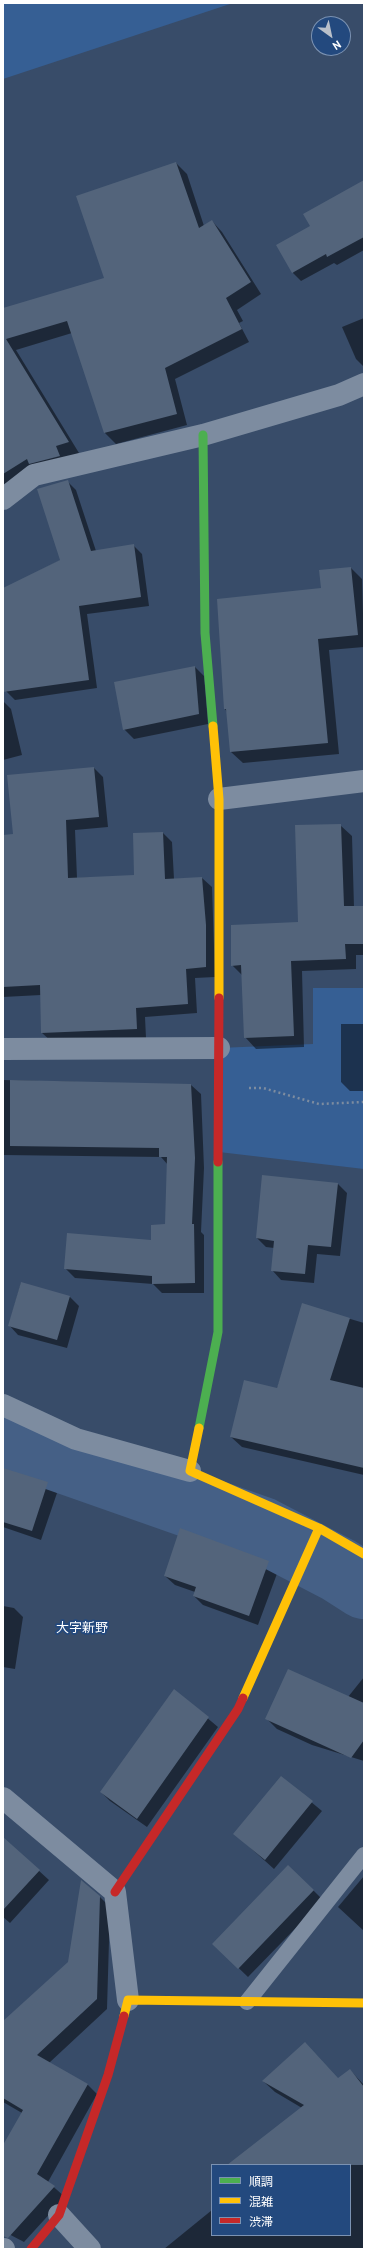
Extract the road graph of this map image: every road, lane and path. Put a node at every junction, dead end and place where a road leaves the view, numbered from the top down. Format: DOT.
graph roads {
  1 [pos="364,384"];
  2 [pos="204,435"];
  3 [pos="3,499"];
  4 [pos="364,781"];
  5 [pos="219,798"];
  6 [pos="219,1048"];
  7 [pos="3,1049"];
  8 [pos="219,1087"];
  9 [pos="364,1102"];
  10 [pos="3,1406"];
  11 [pos="190,1471"];
  12 [pos="319,1528"];
  13 [pos="364,1554"];
  14 [pos="3,1798"];
  15 [pos="364,1855"];
  16 [pos="115,1892"];
  17 [pos="128,2000"];
  18 [pos="247,2002"];
  19 [pos="364,2004"];
  20 [pos="59,2216"];
  21 [pos="31,2249"];
  22 [pos="90,2249"];
  1 -- 2 [label="street"];
  2 -- 3 [label="street"];
  2 -- 5 [label="street"];
  4 -- 5 [label="street"];
  5 -- 6 [label="street"];
  6 -- 7 [label="street"];
  6 -- 8 [label="street"];
  8 -- 9 [label="path"];
  8 -- 11 [label="street"];
  10 -- 11 [label="street"];
  11 -- 12 [label="street"];
  12 -- 13 [label="street"];
  12 -- 16 [label="street"];
  14 -- 16 [label="street"];
  15 -- 18 [label="lane"];
  16 -- 17 [label="street"];
  17 -- 18 [label="street"];
  17 -- 20 [label="street"];
  18 -- 19 [label="street"];
  20 -- 21 [label="street"];
  20 -- 22 [label="street"];
}
